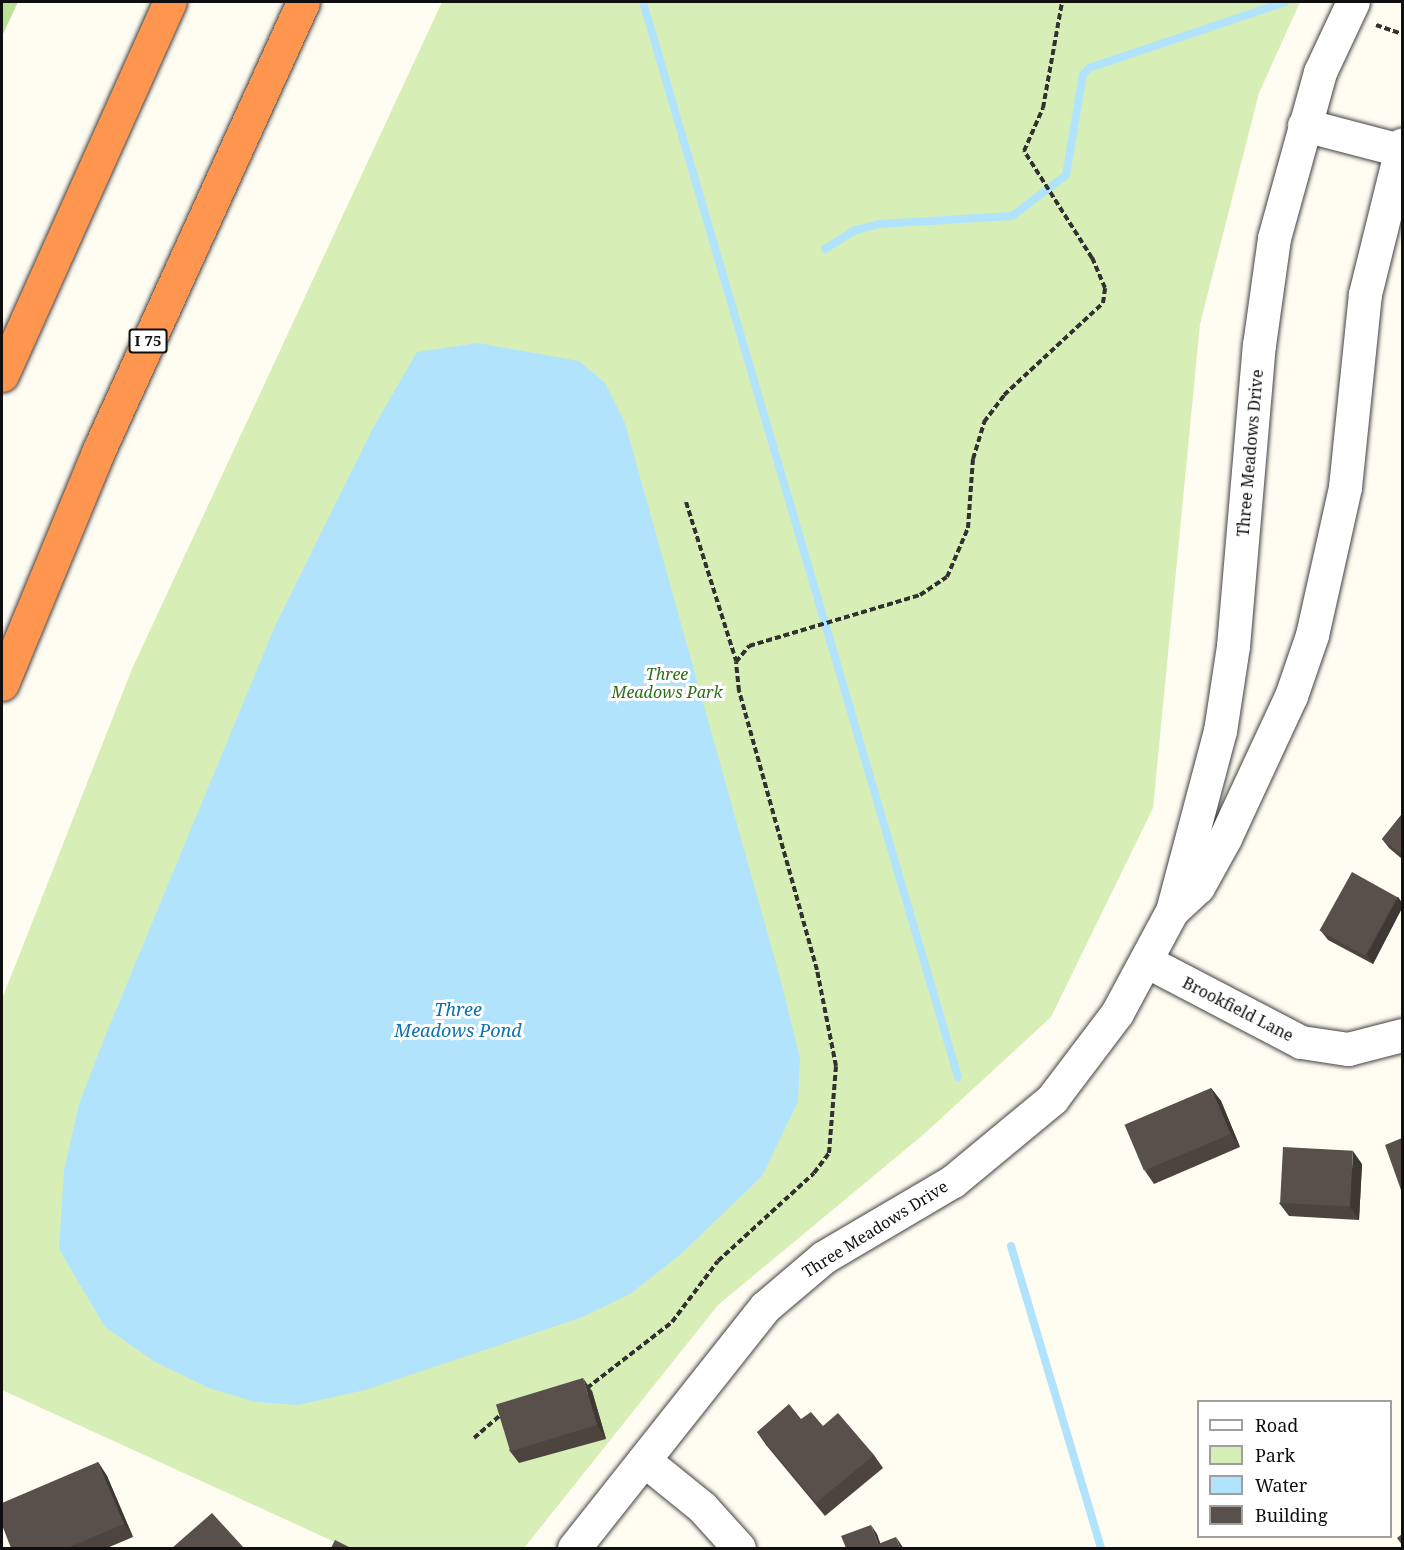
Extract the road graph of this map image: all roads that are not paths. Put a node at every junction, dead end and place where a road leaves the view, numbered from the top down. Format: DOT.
graph roads {
  1 [pos="170,2"];
  2 [pos="303,2"];
  3 [pos="1360,10"];
  4 [pos="1304,125"];
  5 [pos="1401,148"];
  6 [pos="2,375"];
  7 [pos="2,684"];
  8 [pos="1172,911"];
  9 [pos="1146,961"];
  10 [pos="1402,1035"];
  11 [pos="644,1460"];
  12 [pos="574,1548"];
  13 [pos="739,1548"];
  1 -- 6 [label="highway"];
  2 -- 7 [label="highway, I 75"];
  3 -- 4 [label="street, Three Meadows Drive"];
  4 -- 5 [label="street"];
  4 -- 8 [label="street, Three Meadows Drive"];
  5 -- 8 [label="street, Three Meadows Drive"];
  8 -- 9 [label="street, Three Meadows Drive"];
  9 -- 10 [label="street, Brookfield Lane"];
  9 -- 11 [label="street, Three Meadows Drive"];
  11 -- 12 [label="street, Three Meadows Drive"];
  11 -- 13 [label="street"];
}
